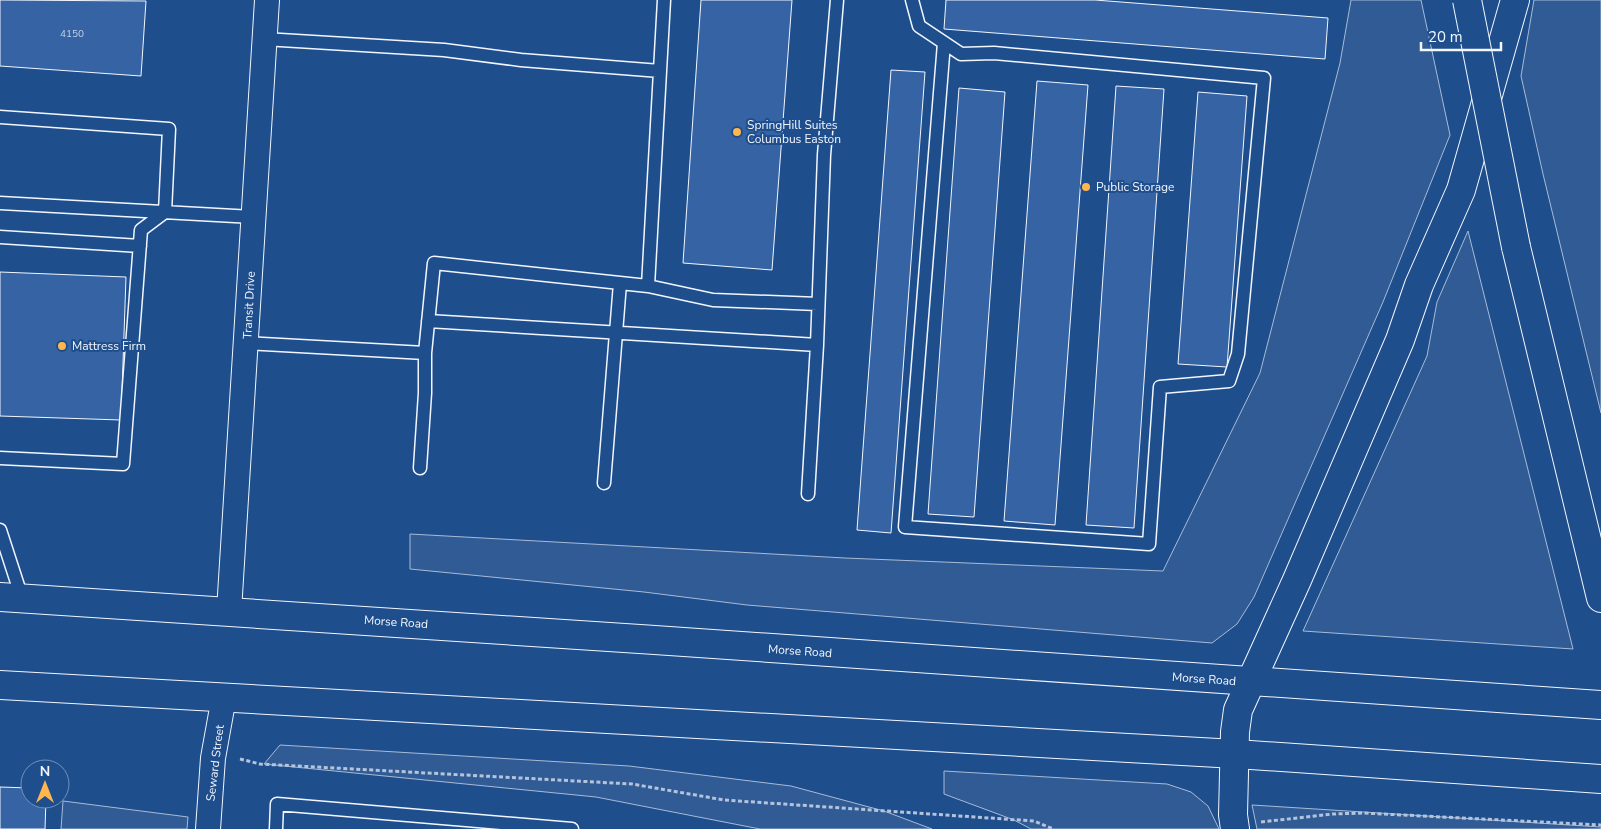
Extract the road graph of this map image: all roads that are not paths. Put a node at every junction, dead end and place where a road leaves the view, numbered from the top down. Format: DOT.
graph roads {
  1 [pos="267,0"];
  2 [pos="664,0"];
  3 [pos="837,0"];
  4 [pos="912,0"];
  5 [pos="1467,0"];
  6 [pos="1515,0"];
  7 [pos="264,39"];
  8 [pos="944,43"];
  9 [pos="660,71"];
  10 [pos="0,118"];
  11 [pos="0,203"];
  12 [pos="165,212"];
  13 [pos="254,217"];
  14 [pos="0,236"];
  15 [pos="140,246"];
  16 [pos="620,282"];
  17 [pos="648,286"];
  18 [pos="818,304"];
  19 [pos="428,321"];
  20 [pos="616,334"];
  21 [pos="247,343"];
  22 [pos="817,345"];
  23 [pos="426,353"];
  24 [pos="0,458"];
  25 [pos="420,468"];
  26 [pos="604,483"];
  27 [pos="808,494"];
  28 [pos="0,530"];
  29 [pos="11,597"];
  30 [pos="1601,598"];
  31 [pos="229,611"];
  32 [pos="1250,683"];
  33 [pos="0,685"];
  34 [pos="224,697"];
  35 [pos="1601,705"];
  36 [pos="1236,754"];
  37 [pos="1601,779"];
  38 [pos="1235,828"];
  39 [pos="208,829"];
  40 [pos="276,829"];
  41 [pos="572,829"];
  1 -- 7 [label="street, Transit Drive"];
  2 -- 9 [label="lane"];
  3 -- 18 [label="lane"];
  4 -- 8 [label="lane"];
  5 -- 30 [label="main road, bridge"];
  6 -- 32 [label="main road"];
  7 -- 9 [label="lane"];
  7 -- 13 [label="street, Transit Drive"];
  8 -- 8 [label="lane"];
  9 -- 17 [label="lane"];
  10 -- 12 [label="lane"];
  11 -- 12 [label="lane"];
  12 -- 13 [label="lane"];
  12 -- 15 [label="lane"];
  13 -- 21 [label="street, Transit Drive"];
  14 -- 15 [label="lane"];
  15 -- 24 [label="lane"];
  16 -- 17 [label="lane"];
  16 -- 19 [label="lane"];
  16 -- 20 [label="lane"];
  17 -- 18 [label="lane"];
  18 -- 22 [label="lane"];
  19 -- 20 [label="lane"];
  19 -- 23 [label="lane"];
  20 -- 22 [label="lane"];
  20 -- 26 [label="lane"];
  21 -- 23 [label="lane"];
  21 -- 31 [label="street, Transit Drive"];
  22 -- 27 [label="lane"];
  23 -- 25 [label="lane"];
  28 -- 29 [label="lane"];
  29 -- 31 [label="main road, Morse Road"];
  31 -- 32 [label="main road, Morse Road"];
  32 -- 35 [label="main road, Morse Road"];
  32 -- 36 [label="main road"];
  33 -- 34 [label="main road"];
  34 -- 36 [label="main road"];
  34 -- 39 [label="street, Seward Street"];
  36 -- 37 [label="main road"];
  36 -- 38 [label="main road"];
  40 -- 41 [label="lane"];
}
